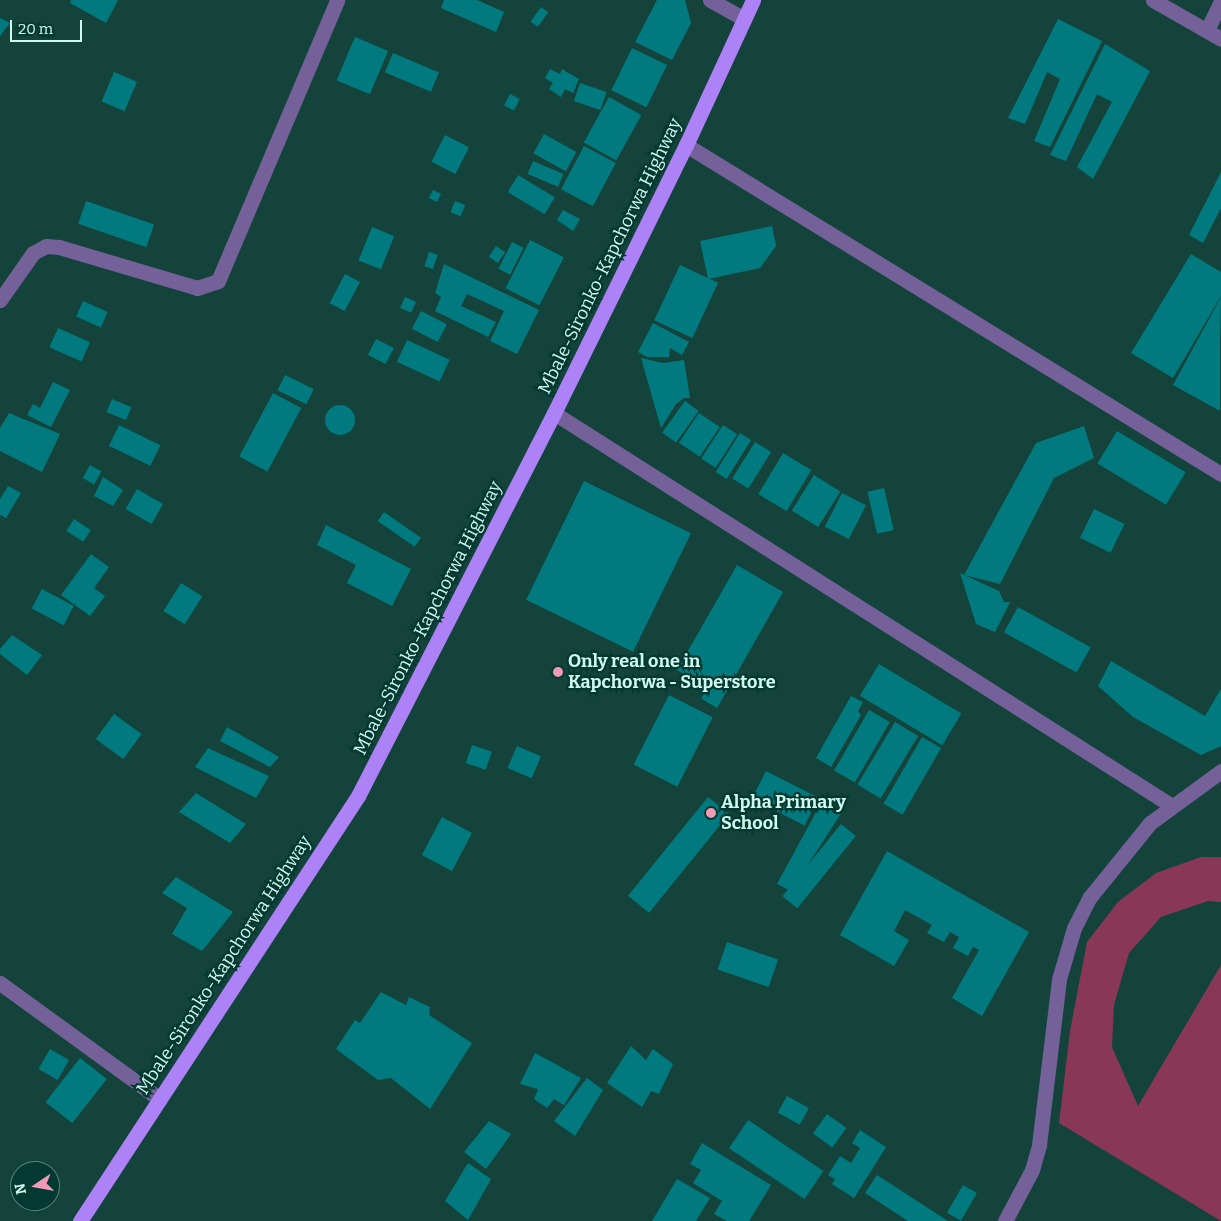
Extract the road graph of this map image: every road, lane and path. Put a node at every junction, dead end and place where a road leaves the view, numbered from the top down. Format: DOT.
graph roads {
  1 [pos="337,0"];
  2 [pos="710,0"];
  3 [pos="753,0"];
  4 [pos="1152,0"];
  5 [pos="1221,1"];
  6 [pos="743,18"];
  7 [pos="1207,30"];
  8 [pos="1221,39"];
  9 [pos="686,145"];
  10 [pos="0,300"];
  11 [pos="554,413"];
  12 [pos="1221,474"];
  13 [pos="1221,771"];
  14 [pos="1172,806"];
  15 [pos="0,982"];
  16 [pos="158,1098"];
  17 [pos="80,1221"];
  18 [pos="1005,1221"];
  1 -- 10 [label="street"];
  2 -- 6 [label="street"];
  3 -- 6 [label="main road, Mbale-Sironko-Kapchorwa Highway"];
  4 -- 7 [label="street"];
  5 -- 7 [label="street"];
  6 -- 9 [label="main road, Mbale-Sironko-Kapchorwa Highway"];
  7 -- 8 [label="street"];
  9 -- 11 [label="main road, Mbale-Sironko-Kapchorwa Highway"];
  9 -- 12 [label="street"];
  11 -- 14 [label="street"];
  11 -- 16 [label="main road, Mbale-Sironko-Kapchorwa Highway"];
  13 -- 14 [label="street"];
  14 -- 18 [label="street"];
  15 -- 16 [label="street"];
  16 -- 17 [label="main road, Mbale-Sironko-Kapchorwa Highway"];
}
